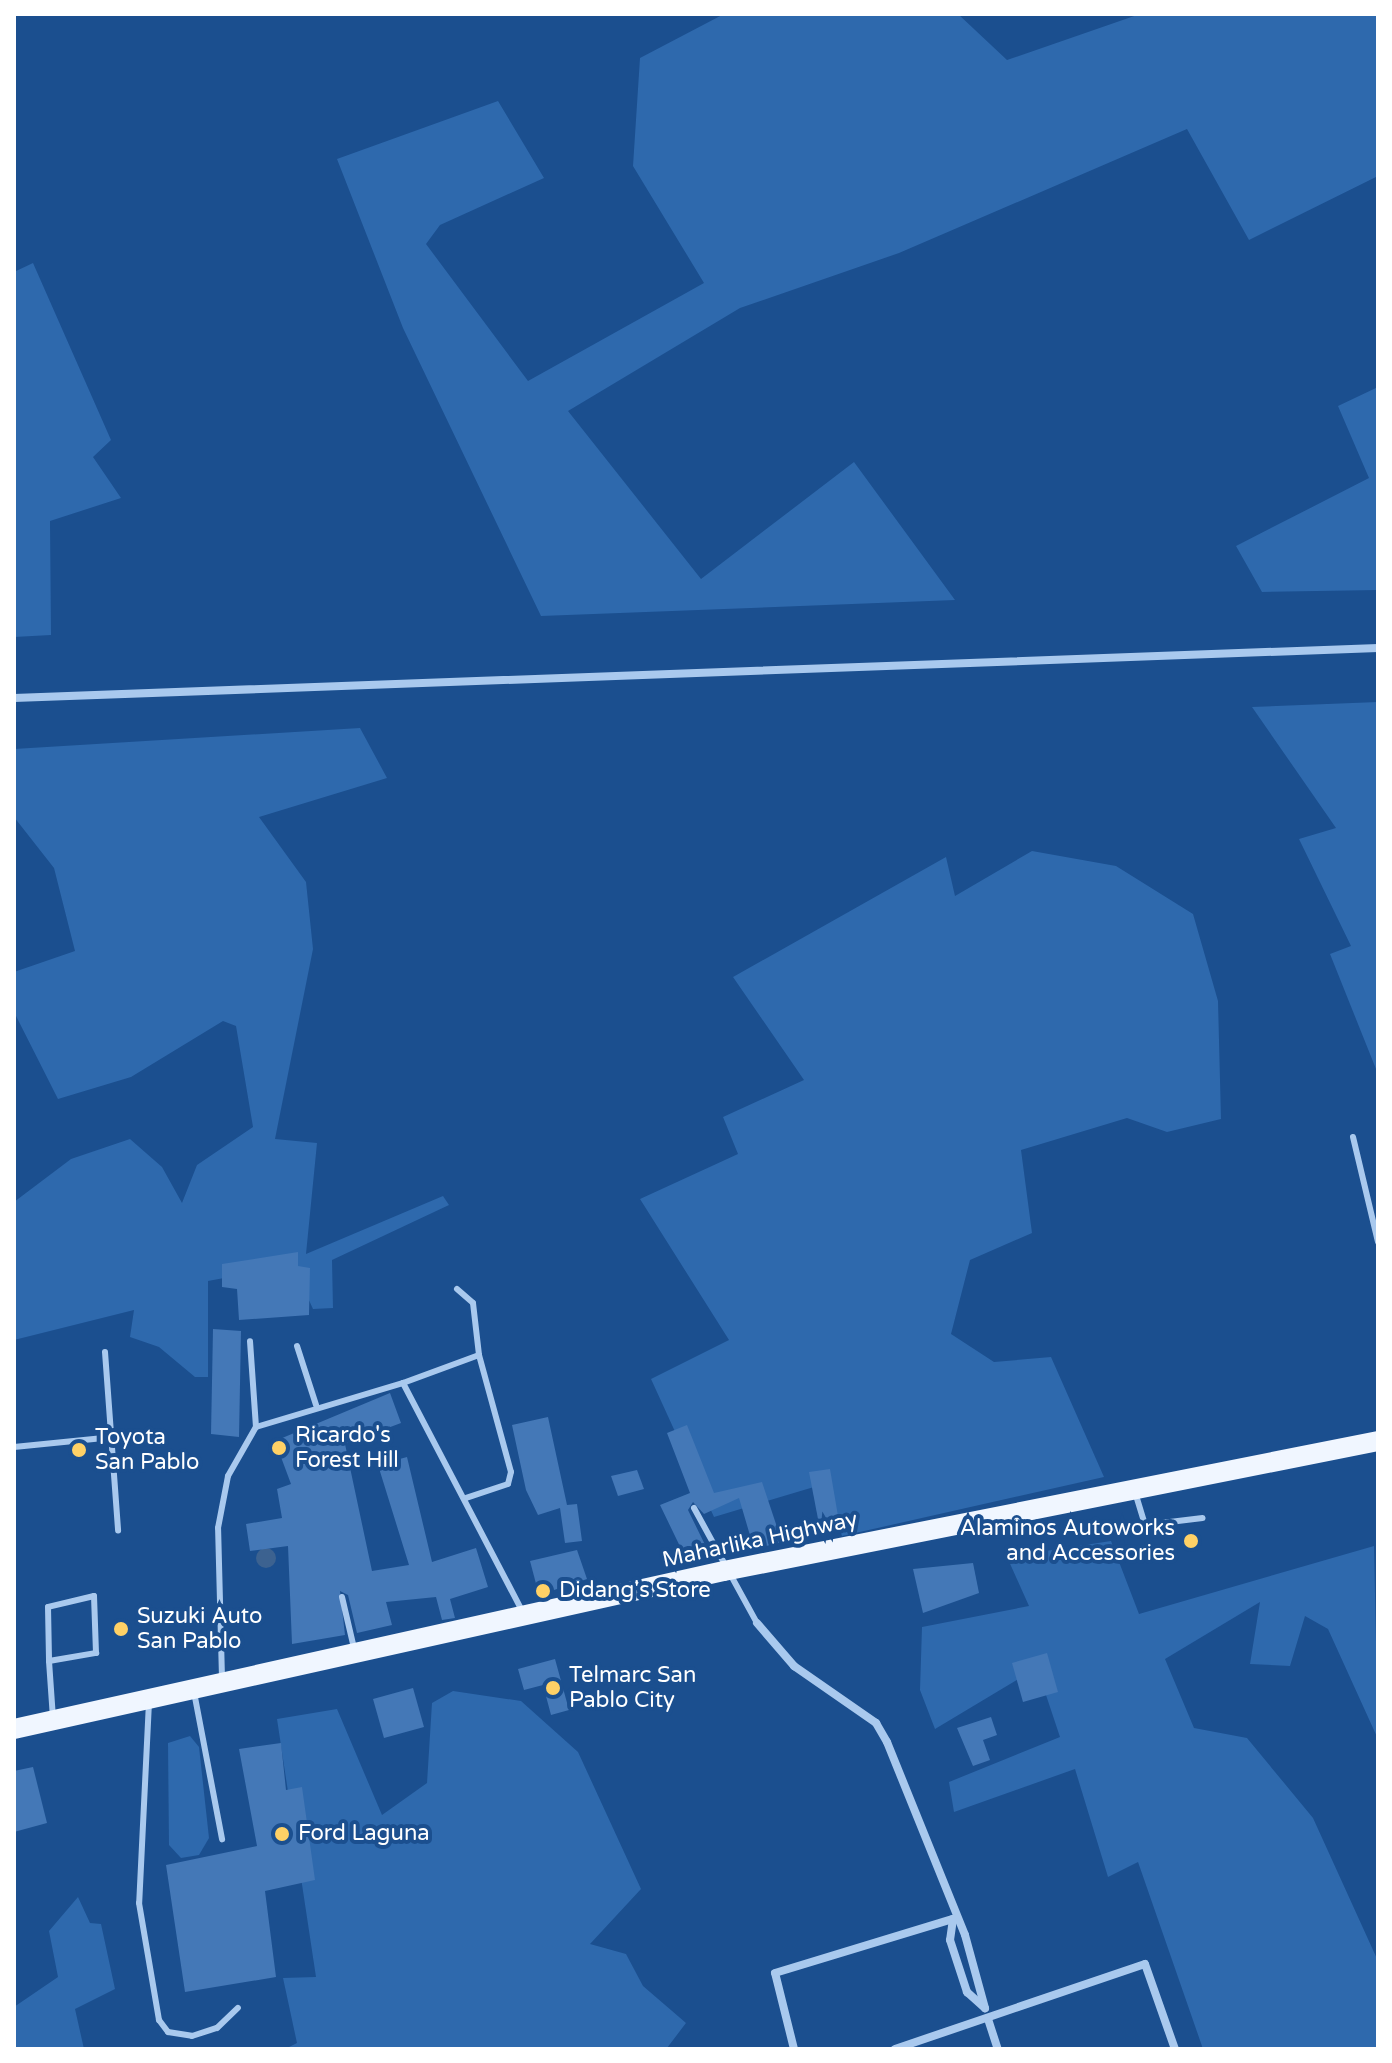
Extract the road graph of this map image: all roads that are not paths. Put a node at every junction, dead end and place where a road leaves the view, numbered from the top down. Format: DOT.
graph roads {
  1 [pos="1378,648"];
  2 [pos="14,698"];
  3 [pos="1353,1137"];
  4 [pos="1378,1242"];
  5 [pos="457,1289"];
  6 [pos="250,1341"];
  7 [pos="297,1346"];
  8 [pos="105,1352"];
  9 [pos="479,1355"];
  10 [pos="403,1383"];
  11 [pos="316,1405"];
  12 [pos="256,1427"];
  13 [pos="113,1437"];
  14 [pos="1378,1441"];
  15 [pos="14,1447"];
  16 [pos="1134,1489"];
  17 [pos="466,1498"];
  18 [pos="694,1508"];
  19 [pos="1203,1518"];
  20 [pos="118,1531"];
  21 [pos="724,1571"];
  22 [pos="342,1597"];
  23 [pos="523,1615"];
  24 [pos="757,1623"];
  25 [pos="355,1652"];
  26 [pos="49,1661"];
  27 [pos="222,1682"];
  28 [pos="193,1688"];
  29 [pos="149,1699"];
  30 [pos="53,1720"];
  31 [pos="14,1722"];
  32 [pos="14,1729"];
  33 [pos="222,1839"];
  34 [pos="953,1919"];
  35 [pos="238,2008"];
  36 [pos="985,2008"];
  37 [pos="988,2019"];
  38 [pos="794,2049"];
  39 [pos="895,2049"];
  40 [pos="998,2049"];
  41 [pos="1175,2049"];
  1 -- 2 [label="street"];
  3 -- 4 [label="lane"];
  5 -- 9 [label="lane"];
  6 -- 12 [label="lane"];
  7 -- 11 [label="lane"];
  8 -- 13 [label="lane"];
  9 -- 10 [label="lane"];
  9 -- 17 [label="lane"];
  10 -- 11 [label="lane"];
  10 -- 17 [label="lane"];
  11 -- 12 [label="lane"];
  12 -- 27 [label="lane"];
  13 -- 15 [label="lane"];
  13 -- 20 [label="lane"];
  14 -- 16 [label="main road, Maharlika Highway"];
  16 -- 19 [label="lane"];
  16 -- 21 [label="main road, Maharlika Highway"];
  17 -- 23 [label="lane"];
  18 -- 21 [label="lane"];
  21 -- 23 [label="main road, Maharlika Highway"];
  21 -- 24 [label="lane"];
  22 -- 25 [label="lane"];
  23 -- 25 [label="main road, Maharlika Highway"];
  24 -- 34 [label="street"];
  25 -- 27 [label="main road, Maharlika Highway"];
  26 -- 26 [label="lane"];
  26 -- 30 [label="lane"];
  27 -- 28 [label="main road, Maharlika Highway"];
  28 -- 29 [label="main road, Maharlika Highway"];
  28 -- 33 [label="lane"];
  29 -- 30 [label="main road, Maharlika Highway"];
  29 -- 35 [label="lane"];
  30 -- 32 [label="main road, Maharlika Highway"];
  31 -- 32 [label="lane"];
  34 -- 36 [label="street"];
  34 -- 36 [label="street"];
  34 -- 38 [label="street"];
  36 -- 37 [label="lane"];
  37 -- 39 [label="street"];
  37 -- 40 [label="street"];
  37 -- 41 [label="street"];
}
